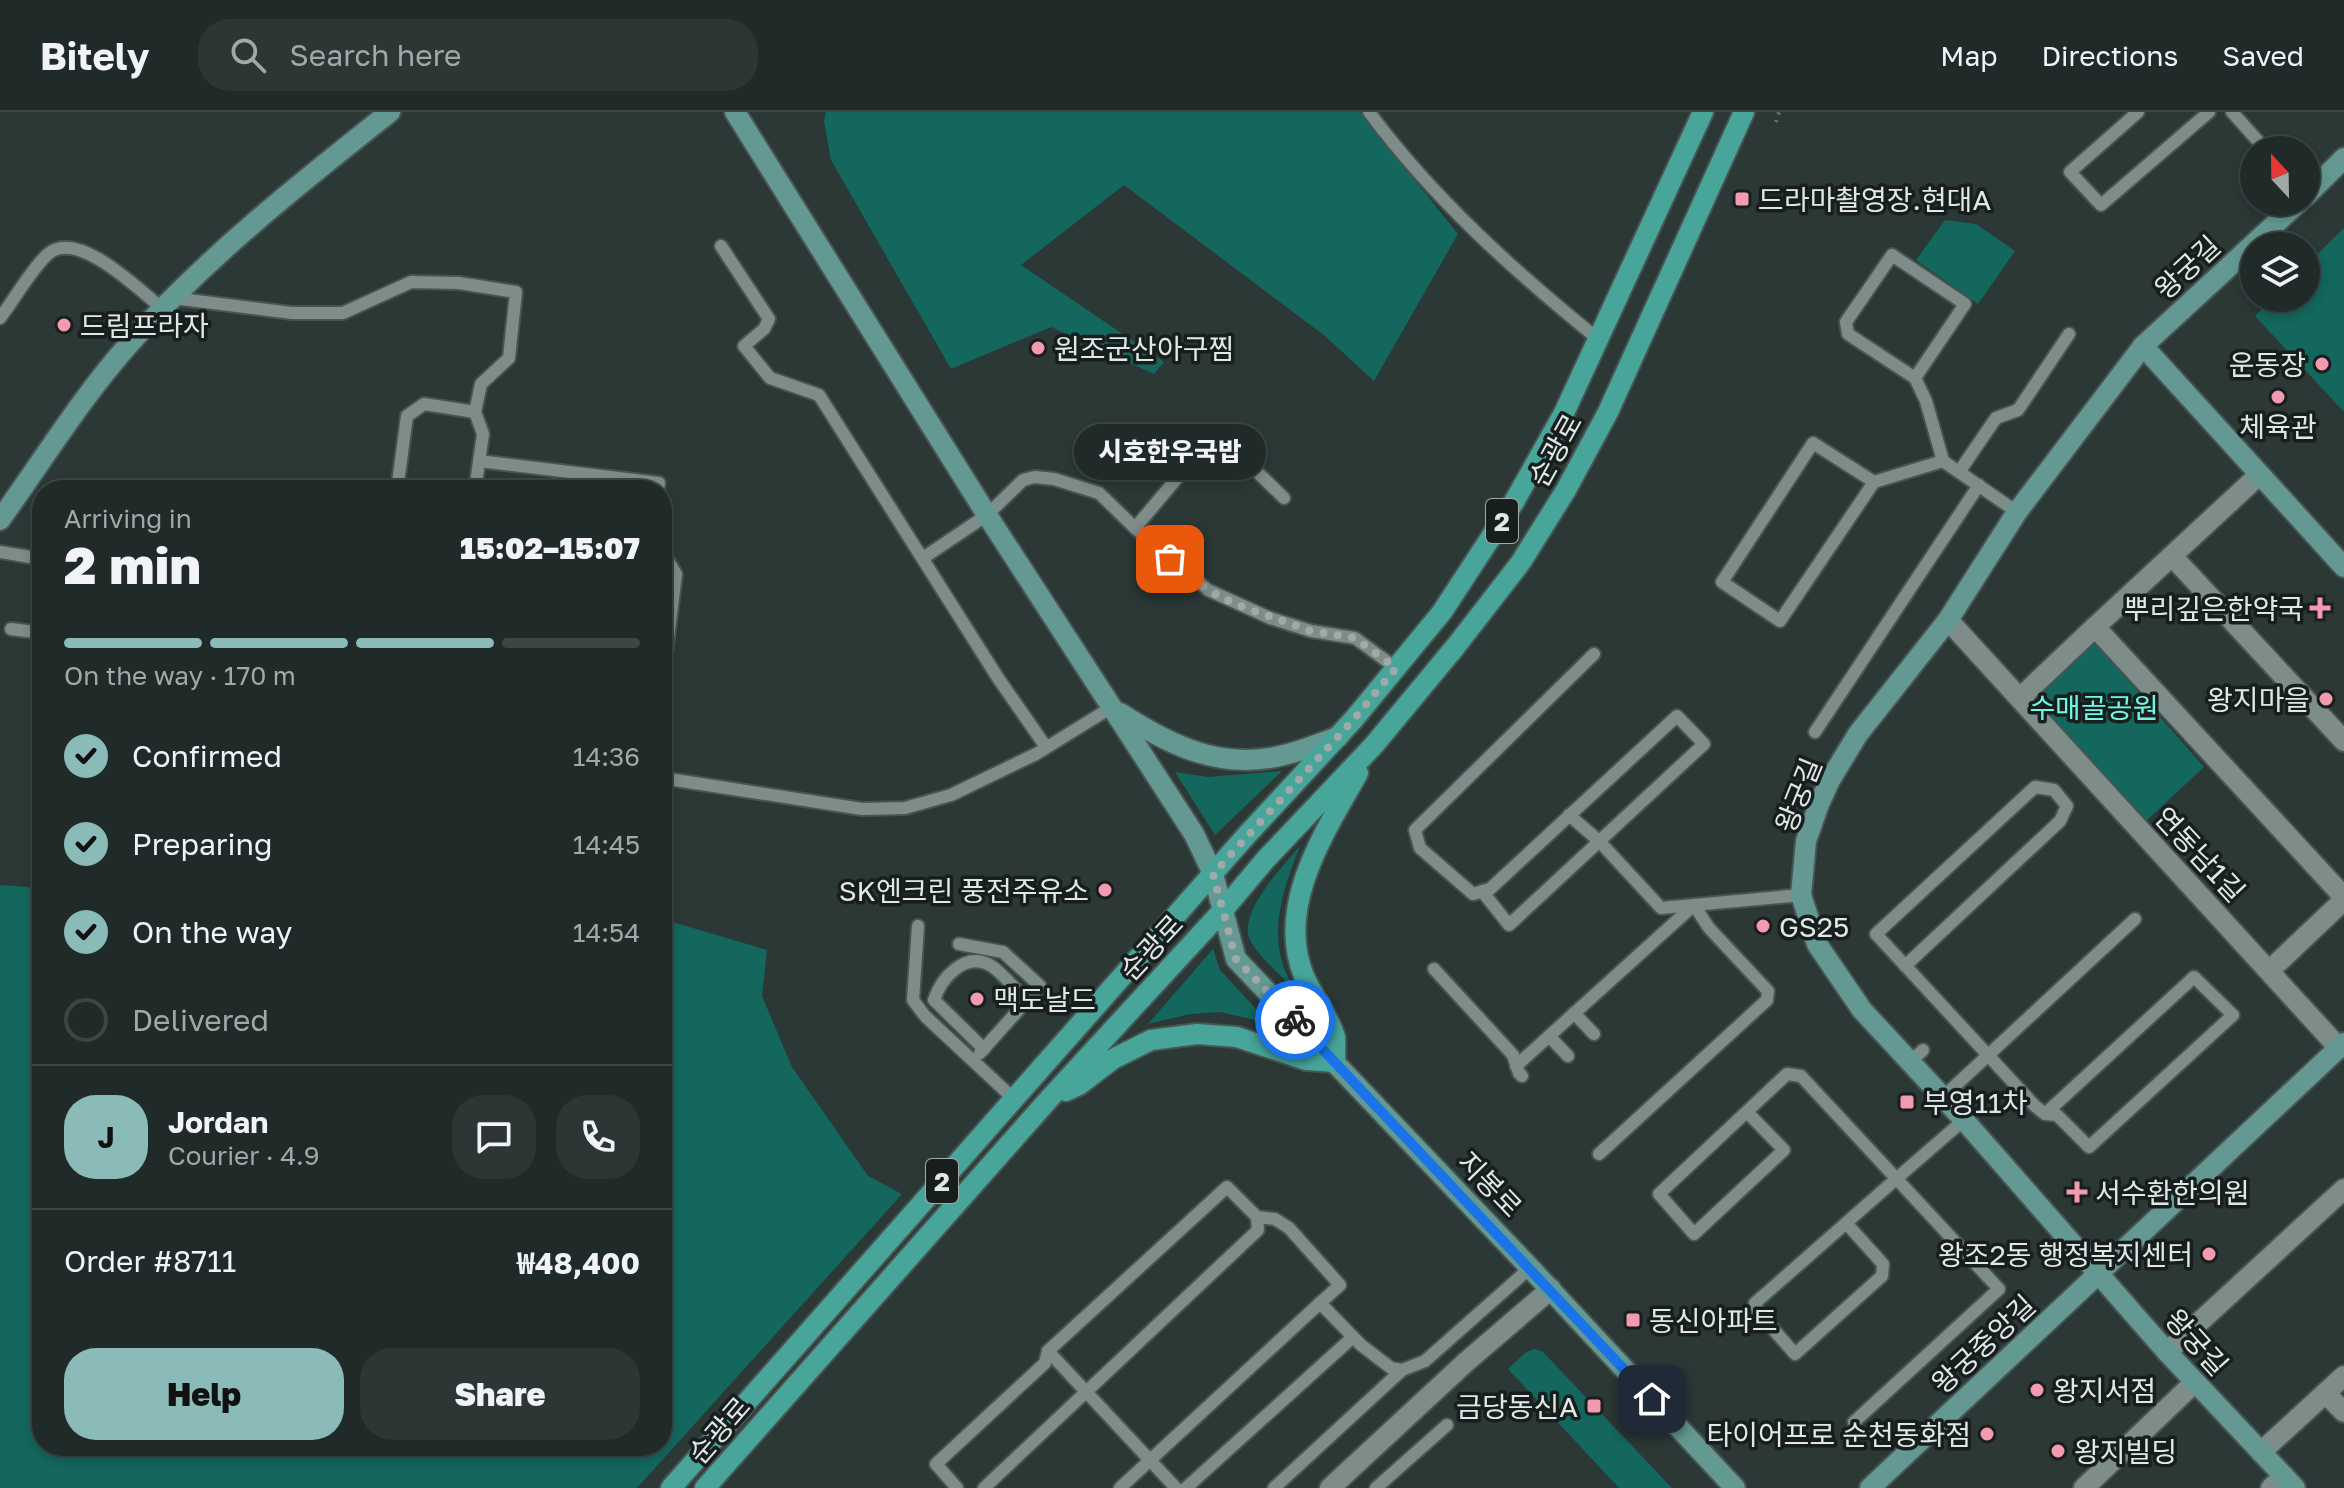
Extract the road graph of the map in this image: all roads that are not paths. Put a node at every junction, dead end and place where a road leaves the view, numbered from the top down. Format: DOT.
graph roads {
  1 [pos="390,112"];
  2 [pos="735,112"];
  3 [pos="1369,112"];
  4 [pos="1703,112"];
  5 [pos="1744,112"];
  6 [pos="2138,112"];
  7 [pos="2209,112"];
  8 [pos="2232,112"];
  9 [pos="2253,136"];
  10 [pos="2344,158"];
  11 [pos="2320,181"];
  12 [pos="2283,216"];
  13 [pos="721,246"];
  14 [pos="168,303"];
  15 [pos="0,318"];
  16 [pos="2069,334"];
  17 [pos="1598,339"];
  18 [pos="2143,346"];
  19 [pos="1915,378"];
  20 [pos="475,412"];
  21 [pos="479,461"];
  22 [pos="1943,461"];
  23 [pos="1959,472"];
  24 [pos="2259,475"];
  25 [pos="398,480"];
  26 [pos="476,480"];
  27 [pos="634,480"];
  28 [pos="1874,482"];
  29 [pos="1979,485"];
  30 [pos="1284,498"];
  31 [pos="2017,512"];
  32 [pos="987,515"];
  33 [pos="0,520"];
  34 [pos="1135,528"];
  35 [pos="0,552"];
  36 [pos="2172,556"];
  37 [pos="32,557"];
  38 [pos="923,558"];
  39 [pos="672,567"];
  40 [pos="2344,567"];
  41 [pos="672,601"];
  42 [pos="1948,620"];
  43 [pos="2095,627"];
  44 [pos="11,629"];
  45 [pos="32,632"];
  46 [pos="1594,654"];
  47 [pos="1396,668"];
  48 [pos="2020,698"];
  49 [pos="1112,707"];
  50 [pos="1815,732"];
  51 [pos="1338,737"];
  52 [pos="2344,741"];
  53 [pos="1374,745"];
  54 [pos="1046,747"];
  55 [pos="672,780"];
  56 [pos="1569,815"];
  57 [pos="1599,841"];
  58 [pos="1213,874"];
  59 [pos="1482,891"];
  60 [pos="1801,895"];
  61 [pos="2344,899"];
  62 [pos="1694,905"];
  63 [pos="1224,909"];
  64 [pos="2135,919"];
  65 [pos="918,926"];
  66 [pos="959,944"];
  67 [pos="1905,966"];
  68 [pos="1434,969"];
  69 [pos="2270,970"];
  70 [pos="1026,1001"];
  71 [pos="1574,1013"];
  72 [pos="1594,1034"];
  73 [pos="1549,1036"];
  74 [pos="2342,1046"];
  75 [pos="984,1049"];
  76 [pos="1988,1055"];
  77 [pos="1568,1056"];
  78 [pos="973,1062"];
  79 [pos="1335,1062"];
  80 [pos="1943,1097"];
  81 [pos="1014,1099"];
  82 [pos="1049,1099"];
  83 [pos="1747,1112"];
  84 [pos="2045,1114"];
  85 [pos="1964,1120"];
  86 [pos="1599,1154"];
  87 [pos="1898,1178"];
  88 [pos="2344,1189"];
  89 [pos="1257,1217"];
  90 [pos="1846,1223"];
  91 [pos="1530,1268"];
  92 [pos="2099,1274"];
  93 [pos="1551,1289"];
  94 [pos="1320,1303"];
  95 [pos="1353,1337"];
  96 [pos="1048,1351"];
  97 [pos="2167,1352"];
  98 [pos="1402,1370"];
  99 [pos="2344,1376"];
  100 [pos="2195,1382"];
  101 [pos="1087,1391"];
  102 [pos="2325,1393"];
  103 [pos="2344,1412"];
  104 [pos="1854,1422"];
  105 [pos="1447,1425"];
  106 [pos="2261,1452"];
  107 [pos="1150,1460"];
  108 [pos="2283,1484"];
  109 [pos="671,1488"];
  110 [pos="705,1488"];
  111 [pos="957,1488"];
  112 [pos="984,1488"];
  113 [pos="1120,1488"];
  114 [pos="1176,1488"];
  115 [pos="1186,1488"];
  116 [pos="1274,1488"];
  117 [pos="1330,1488"];
  118 [pos="1376,1488"];
  119 [pos="1735,1488"];
  120 [pos="1870,1488"];
  121 [pos="2084,1488"];
  1 -- 14 [label="street"];
  2 -- 32 [label="street, 지봉로"];
  3 -- 17 [label="lane"];
  4 -- 17 [label="main road, 순광로 / 2"];
  5 -- 53 [label="main road, 순광로 / 2"];
  6 -- 7 [label="lane"];
  8 -- 9 [label="lane"];
  10 -- 11 [label="street, 왕궁길"];
  12 -- 18 [label="street, 왕궁길"];
  13 -- 38 [label="lane"];
  14 -- 15 [label="lane"];
  14 -- 20 [label="lane"];
  14 -- 33 [label="street"];
  16 -- 23 [label="lane"];
  17 -- 47 [label="main road, 순광로 / 2"];
  18 -- 24 [label="street"];
  18 -- 31 [label="street, 왕궁길"];
  19 -- 19 [label="lane"];
  19 -- 22 [label="lane"];
  20 -- 21 [label="lane"];
  20 -- 25 [label="lane"];
  21 -- 26 [label="lane"];
  21 -- 27 [label="lane"];
  22 -- 23 [label="lane"];
  22 -- 28 [label="lane"];
  23 -- 29 [label="lane"];
  24 -- 36 [label="street"];
  24 -- 40 [label="street"];
  28 -- 28 [label="lane"];
  29 -- 31 [label="lane"];
  29 -- 50 [label="lane"];
  30 -- 34 [label="lane"];
  31 -- 42 [label="street, 왕궁길"];
  32 -- 34 [label="lane"];
  32 -- 38 [label="lane"];
  32 -- 49 [label="street, 지봉로"];
  34 -- 47 [label="lane"];
  35 -- 37 [label="lane"];
  36 -- 43 [label="street"];
  36 -- 52 [label="street"];
  38 -- 54 [label="lane"];
  39 -- 41 [label="lane"];
  42 -- 48 [label="street, 연동남1길"];
  42 -- 60 [label="street, 왕궁길"];
  43 -- 48 [label="street"];
  43 -- 61 [label="street"];
  44 -- 45 [label="lane"];
  46 -- 59 [label="lane"];
  47 -- 51 [label="main road, 순광로 / 2"];
  48 -- 69 [label="street, 연동남1길"];
  49 -- 51 [label="street"];
  49 -- 54 [label="lane"];
  49 -- 58 [label="street, 지봉로"];
  51 -- 58 [label="main road, 순광로 / 2"];
  53 -- 63 [label="main road, 순광로 / 2"];
  53 -- 79 [label="main road"];
  54 -- 55 [label="lane"];
  56 -- 57 [label="lane"];
  56 -- 57 [label="lane"];
  56 -- 59 [label="lane"];
  57 -- 59 [label="lane"];
  57 -- 62 [label="lane"];
  58 -- 63 [label="street, 지봉로"];
  58 -- 81 [label="main road, 순광로 / 2"];
  60 -- 62 [label="lane"];
  60 -- 80 [label="street, 왕궁길"];
  61 -- 69 [label="street"];
  62 -- 71 [label="lane"];
  62 -- 86 [label="lane"];
  63 -- 79 [label="street, 지봉로"];
  63 -- 82 [label="main road, 순광로 / 2"];
  64 -- 76 [label="lane"];
  65 -- 78 [label="lane"];
  66 -- 70 [label="lane"];
  67 -- 67 [label="lane"];
  67 -- 76 [label="lane"];
  68 -- 73 [label="lane"];
  69 -- 74 [label="street, 연동남1길"];
  70 -- 75 [label="lane"];
  70 -- 75 [label="lane"];
  71 -- 72 [label="lane"];
  71 -- 73 [label="lane"];
  73 -- 77 [label="lane"];
  74 -- 92 [label="street, 왕궁중앙길"];
  75 -- 78 [label="lane"];
  76 -- 80 [label="lane"];
  76 -- 84 [label="lane"];
  78 -- 81 [label="lane"];
  79 -- 82 [label="main road"];
  79 -- 91 [label="street, 지봉로"];
  80 -- 85 [label="street, 왕궁길"];
  81 -- 109 [label="main road, 순광로 / 2"];
  82 -- 110 [label="main road, 순광로 / 2"];
  83 -- 83 [label="lane"];
  83 -- 87 [label="lane"];
  84 -- 84 [label="lane"];
  85 -- 87 [label="lane"];
  85 -- 92 [label="street, 왕궁길"];
  87 -- 90 [label="lane"];
  87 -- 104 [label="lane"];
  88 -- 97 [label="street"];
  89 -- 94 [label="lane"];
  89 -- 96 [label="lane"];
  89 -- 101 [label="lane"];
  90 -- 90 [label="lane"];
  91 -- 93 [label="street, 지봉로"];
  91 -- 98 [label="lane"];
  92 -- 97 [label="street, 왕궁길"];
  92 -- 120 [label="street, 왕궁중앙길"];
  93 -- 117 [label="street"];
  93 -- 119 [label="street, 지봉로"];
  94 -- 95 [label="lane"];
  94 -- 107 [label="lane"];
  95 -- 98 [label="lane"];
  95 -- 115 [label="lane"];
  96 -- 101 [label="lane"];
  96 -- 111 [label="lane"];
  97 -- 100 [label="street, 왕궁길"];
  98 -- 116 [label="lane"];
  99 -- 102 [label="street"];
  100 -- 106 [label="street, 왕궁길"];
  100 -- 121 [label="street"];
  101 -- 107 [label="lane"];
  101 -- 112 [label="lane"];
  102 -- 103 [label="street"];
  102 -- 106 [label="street"];
  105 -- 118 [label="lane"];
  106 -- 108 [label="street, 왕궁길"];
  107 -- 113 [label="lane"];
  107 -- 114 [label="lane"];
}
